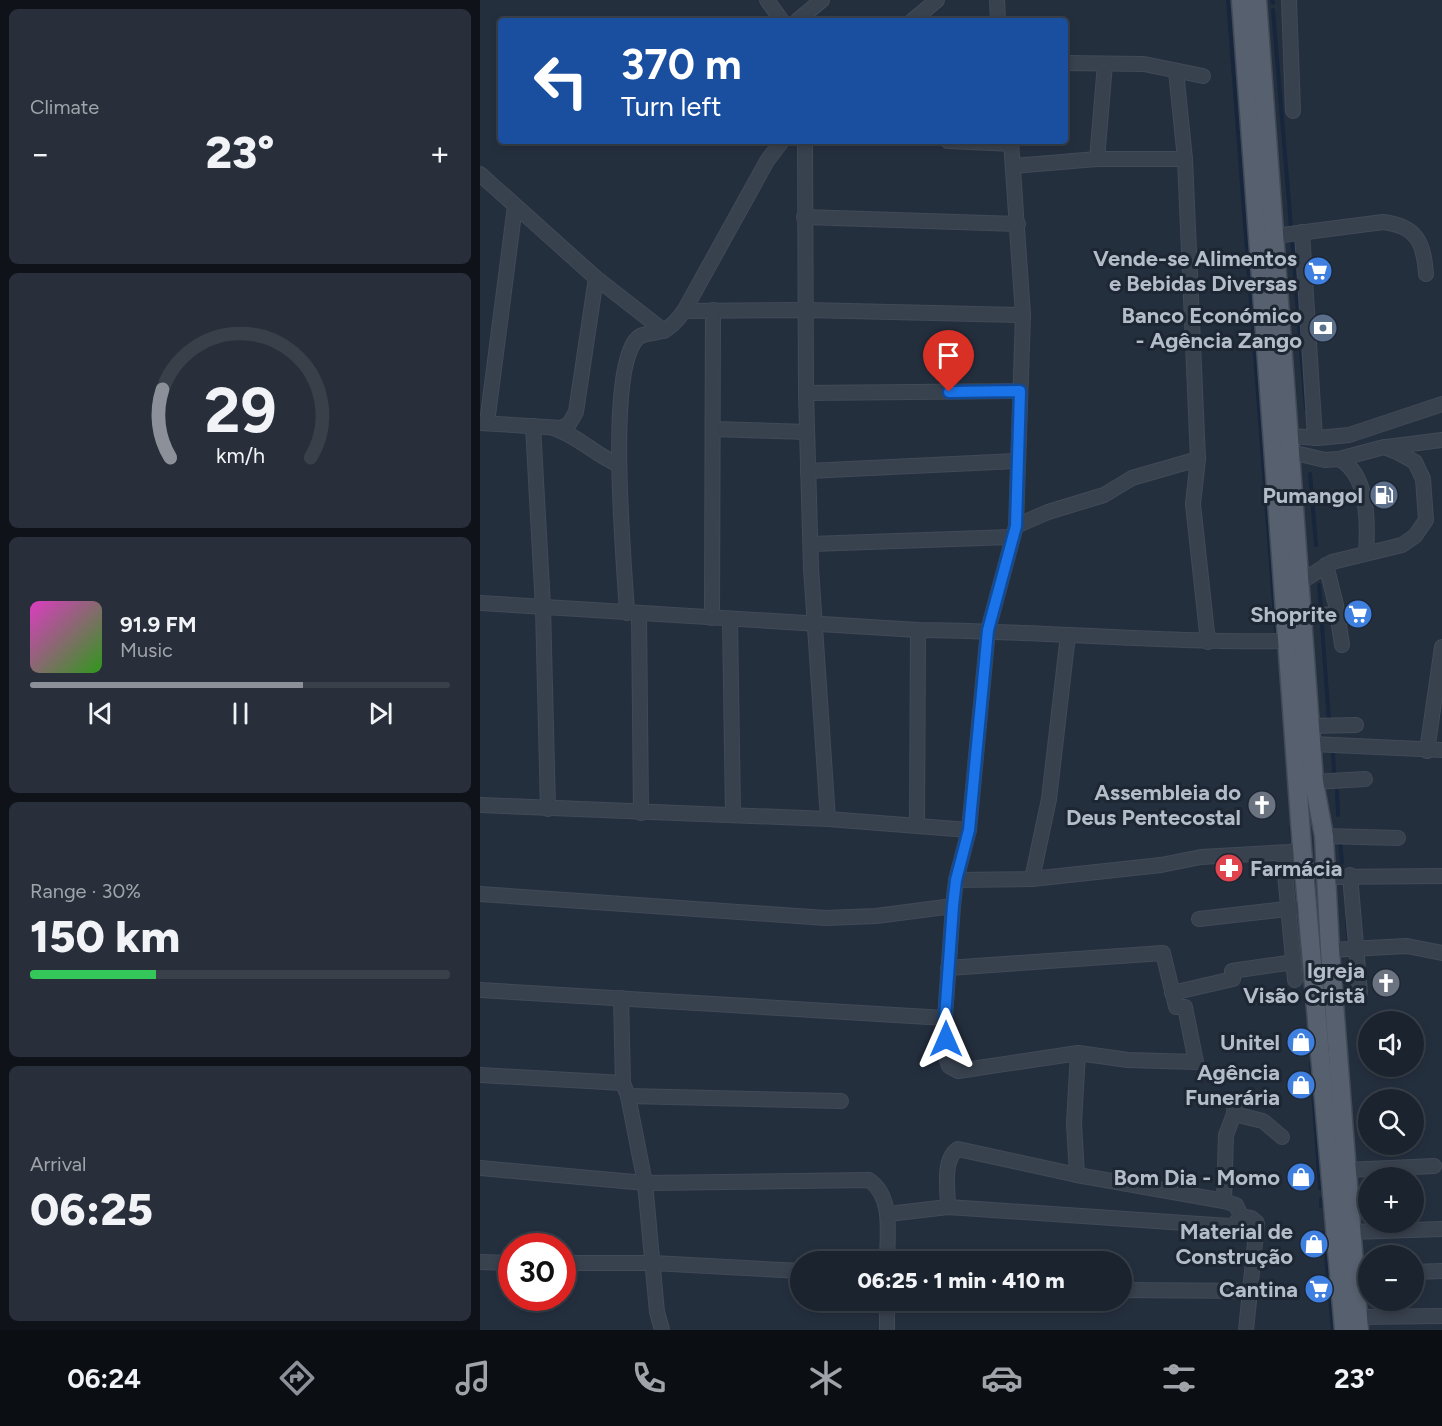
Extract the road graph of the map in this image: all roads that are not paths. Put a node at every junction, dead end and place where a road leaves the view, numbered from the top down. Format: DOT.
graph roads {
  1 [pos="767,0"];
  2 [pos="822,0"];
  3 [pos="937,0"];
  4 [pos="997,0"];
  5 [pos="1241,0"];
  6 [pos="1257,0"];
  7 [pos="1289,0"];
  8 [pos="780,18"];
  9 [pos="801,18"];
  10 [pos="916,18"];
  11 [pos="998,18"];
  12 [pos="1068,63"];
  13 [pos="1105,64"];
  14 [pos="1176,71"];
  15 [pos="1203,76"];
  16 [pos="1293,111"];
  17 [pos="780,144"];
  18 [pos="805,144"];
  19 [pos="1012,144"];
  20 [pos="1097,159"];
  21 [pos="1185,159"];
  22 [pos="1013,166"];
  23 [pos="480,174"];
  24 [pos="515,206"];
  25 [pos="804,217"];
  26 [pos="1018,224"];
  27 [pos="1302,232"];
  28 [pos="1275,236"];
  29 [pos="1426,274"];
  30 [pos="596,278"];
  31 [pos="713,310"];
  32 [pos="807,310"];
  33 [pos="684,312"];
  34 [pos="1023,315"];
  35 [pos="664,330"];
  36 [pos="1020,391"];
  37 [pos="806,393"];
  38 [pos="1442,404"];
  39 [pos="484,423"];
  40 [pos="540,426"];
  41 [pos="712,429"];
  42 [pos="807,432"];
  43 [pos="1315,438"];
  44 [pos="1442,440"];
  45 [pos="1291,444"];
  46 [pos="1383,447"];
  47 [pos="1198,459"];
  48 [pos="1340,459"];
  49 [pos="1016,461"];
  50 [pos="619,465"];
  51 [pos="808,471"];
  52 [pos="1013,531"];
  53 [pos="811,544"];
  54 [pos="1366,553"];
  55 [pos="1326,565"];
  56 [pos="1299,583"];
  57 [pos="480,603"];
  58 [pos="543,607"];
  59 [pos="633,613"];
  60 [pos="1338,614"];
  61 [pos="1302,616"];
  62 [pos="712,618"];
  63 [pos="730,619"];
  64 [pos="814,622"];
  65 [pos="918,630"];
  66 [pos="988,630"];
  67 [pos="1068,635"];
  68 [pos="1287,641"];
  69 [pos="1208,642"];
  70 [pos="1342,645"];
  71 [pos="1442,647"];
  72 [pos="1356,725"];
  73 [pos="1311,726"];
  74 [pos="1312,744"];
  75 [pos="1442,750"];
  76 [pos="1427,751"];
  77 [pos="1365,779"];
  78 [pos="1314,782"];
  79 [pos="480,805"];
  80 [pos="548,809"];
  81 [pos="641,813"];
  82 [pos="733,815"];
  83 [pos="828,819"];
  84 [pos="917,825"];
  85 [pos="969,830"];
  86 [pos="1324,836"];
  87 [pos="1398,838"];
  88 [pos="1302,848"];
  89 [pos="1283,853"];
  90 [pos="1350,875"];
  91 [pos="1442,876"];
  92 [pos="1327,877"];
  93 [pos="1032,879"];
  94 [pos="956,880"];
  95 [pos="480,894"];
  96 [pos="953,906"];
  97 [pos="1307,907"];
  98 [pos="1288,909"];
  99 [pos="1199,919"];
  100 [pos="1356,948"];
  101 [pos="1330,950"];
  102 [pos="1442,953"];
  103 [pos="1294,962"];
  104 [pos="948,968"];
  105 [pos="1295,980"];
  106 [pos="480,990"];
  107 [pos="1172,993"];
  108 [pos="1360,993"];
  109 [pos="621,998"];
  110 [pos="945,1018"];
  111 [pos="1078,1053"];
  112 [pos="480,1075"];
  113 [pos="626,1089"];
  114 [pos="841,1101"];
  115 [pos="1282,1137"];
  116 [pos="1434,1166"];
  117 [pos="480,1168"];
  118 [pos="1346,1170"];
  119 [pos="1077,1175"];
  120 [pos="645,1183"];
  121 [pos="1224,1201"];
  122 [pos="948,1207"];
  123 [pos="888,1214"];
  124 [pos="1240,1216"];
  125 [pos="1442,1229"];
  126 [pos="1350,1232"];
  127 [pos="887,1251"];
  128 [pos="1358,1261"];
  129 [pos="480,1262"];
  130 [pos="498,1263"];
  131 [pos="576,1263"];
  132 [pos="653,1263"];
  133 [pos="790,1270"];
  134 [pos="1442,1271"];
  135 [pos="1424,1272"];
  136 [pos="1132,1290"];
  137 [pos="1252,1291"];
  138 [pos="887,1311"];
  139 [pos="1442,1316"];
  140 [pos="1358,1323"];
  141 [pos="662,1330"];
  142 [pos="887,1330"];
  143 [pos="1246,1330"];
  144 [pos="1344,1330"];
  1 -- 8 [label="street"];
  2 -- 9 [label="street"];
  3 -- 10 [label="street"];
  4 -- 11 [label="street"];
  5 -- 68 [label="main road"];
  6 -- 28 [label="main road"];
  7 -- 16 [label="street"];
  12 -- 13 [label="street"];
  13 -- 14 [label="street"];
  13 -- 20 [label="street"];
  14 -- 15 [label="street"];
  14 -- 21 [label="street"];
  17 -- 33 [label="street"];
  18 -- 25 [label="street"];
  19 -- 22 [label="street"];
  20 -- 21 [label="street"];
  20 -- 22 [label="street"];
  21 -- 47 [label="street"];
  22 -- 26 [label="street"];
  23 -- 24 [label="street"];
  24 -- 30 [label="street"];
  24 -- 39 [label="street"];
  25 -- 26 [label="street"];
  25 -- 32 [label="street"];
  26 -- 34 [label="street"];
  27 -- 28 [label="street"];
  27 -- 29 [label="street"];
  27 -- 43 [label="street"];
  28 -- 45 [label="main road"];
  30 -- 35 [label="street"];
  30 -- 40 [label="street"];
  31 -- 32 [label="street"];
  31 -- 33 [label="street"];
  31 -- 41 [label="street"];
  32 -- 34 [label="street"];
  32 -- 37 [label="street"];
  33 -- 35 [label="street"];
  34 -- 36 [label="street"];
  35 -- 50 [label="street"];
  36 -- 37 [label="street"];
  36 -- 49 [label="street"];
  37 -- 42 [label="street"];
  38 -- 43 [label="street"];
  39 -- 40 [label="street"];
  40 -- 50 [label="street"];
  40 -- 58 [label="street"];
  41 -- 42 [label="street"];
  41 -- 62 [label="street"];
  42 -- 51 [label="street"];
  43 -- 45 [label="street"];
  44 -- 46 [label="street"];
  45 -- 48 [label="street"];
  45 -- 56 [label="main road"];
  46 -- 48 [label="street"];
  46 -- 54 [label="street"];
  47 -- 52 [label="street"];
  47 -- 69 [label="street"];
  48 -- 54 [label="street"];
  49 -- 51 [label="street"];
  49 -- 52 [label="street"];
  50 -- 59 [label="street"];
  51 -- 53 [label="street"];
  52 -- 53 [label="street"];
  52 -- 66 [label="street"];
  53 -- 64 [label="street"];
  54 -- 55 [label="street"];
  55 -- 56 [label="street"];
  55 -- 60 [label="street"];
  56 -- 61 [label="main road"];
  57 -- 58 [label="street"];
  58 -- 59 [label="street"];
  58 -- 80 [label="street"];
  59 -- 62 [label="street"];
  59 -- 81 [label="street"];
  60 -- 61 [label="street"];
  60 -- 70 [label="street"];
  61 -- 73 [label="main road"];
  62 -- 63 [label="street"];
  63 -- 64 [label="street"];
  63 -- 82 [label="street"];
  64 -- 65 [label="street"];
  64 -- 83 [label="street"];
  65 -- 66 [label="street"];
  65 -- 84 [label="street"];
  66 -- 67 [label="street"];
  66 -- 85 [label="street"];
  67 -- 69 [label="street"];
  67 -- 93 [label="street"];
  68 -- 69 [label="street"];
  68 -- 88 [label="main road"];
  71 -- 76 [label="street"];
  72 -- 73 [label="street"];
  73 -- 74 [label="main road"];
  74 -- 76 [label="street"];
  74 -- 78 [label="main road"];
  75 -- 76 [label="street"];
  77 -- 78 [label="street"];
  78 -- 86 [label="main road"];
  79 -- 80 [label="street"];
  80 -- 81 [label="street"];
  81 -- 82 [label="street"];
  82 -- 83 [label="street"];
  83 -- 84 [label="street"];
  84 -- 85 [label="street"];
  85 -- 94 [label="street"];
  86 -- 87 [label="street"];
  86 -- 92 [label="main road"];
  88 -- 89 [label="street"];
  88 -- 97 [label="main road"];
  89 -- 93 [label="street"];
  89 -- 98 [label="street"];
  90 -- 91 [label="street"];
  90 -- 92 [label="street"];
  90 -- 100 [label="street"];
  92 -- 101 [label="main road"];
  93 -- 94 [label="street"];
  94 -- 96 [label="street"];
  95 -- 96 [label="street"];
  96 -- 104 [label="street"];
  97 -- 98 [label="street"];
  97 -- 144 [label="main road"];
  98 -- 99 [label="street"];
  98 -- 103 [label="street"];
  100 -- 101 [label="street"];
  100 -- 102 [label="street"];
  100 -- 108 [label="street"];
  101 -- 118 [label="main road"];
  103 -- 105 [label="street"];
  103 -- 107 [label="street"];
  104 -- 107 [label="street"];
  104 -- 110 [label="street"];
  106 -- 109 [label="street"];
  107 -- 111 [label="street"];
  109 -- 110 [label="street"];
  109 -- 113 [label="street"];
  110 -- 111 [label="street"];
  111 -- 119 [label="street"];
  112 -- 113 [label="street"];
  113 -- 114 [label="street"];
  113 -- 120 [label="street"];
  115 -- 121 [label="street"];
  116 -- 118 [label="street"];
  117 -- 120 [label="street"];
  118 -- 126 [label="main road"];
  119 -- 121 [label="street"];
  119 -- 122 [label="street"];
  120 -- 123 [label="street"];
  120 -- 132 [label="street"];
  121 -- 124 [label="street"];
  122 -- 123 [label="street"];
  122 -- 124 [label="street"];
  123 -- 127 [label="street"];
  124 -- 137 [label="street"];
  125 -- 126 [label="street"];
  126 -- 128 [label="main road"];
  129 -- 130 [label="street"];
  131 -- 132 [label="street"];
  132 -- 133 [label="street"];
  132 -- 141 [label="street"];
  134 -- 135 [label="street"];
  136 -- 137 [label="street"];
  137 -- 143 [label="street"];
  138 -- 142 [label="street"];
  139 -- 140 [label="street"];
}
